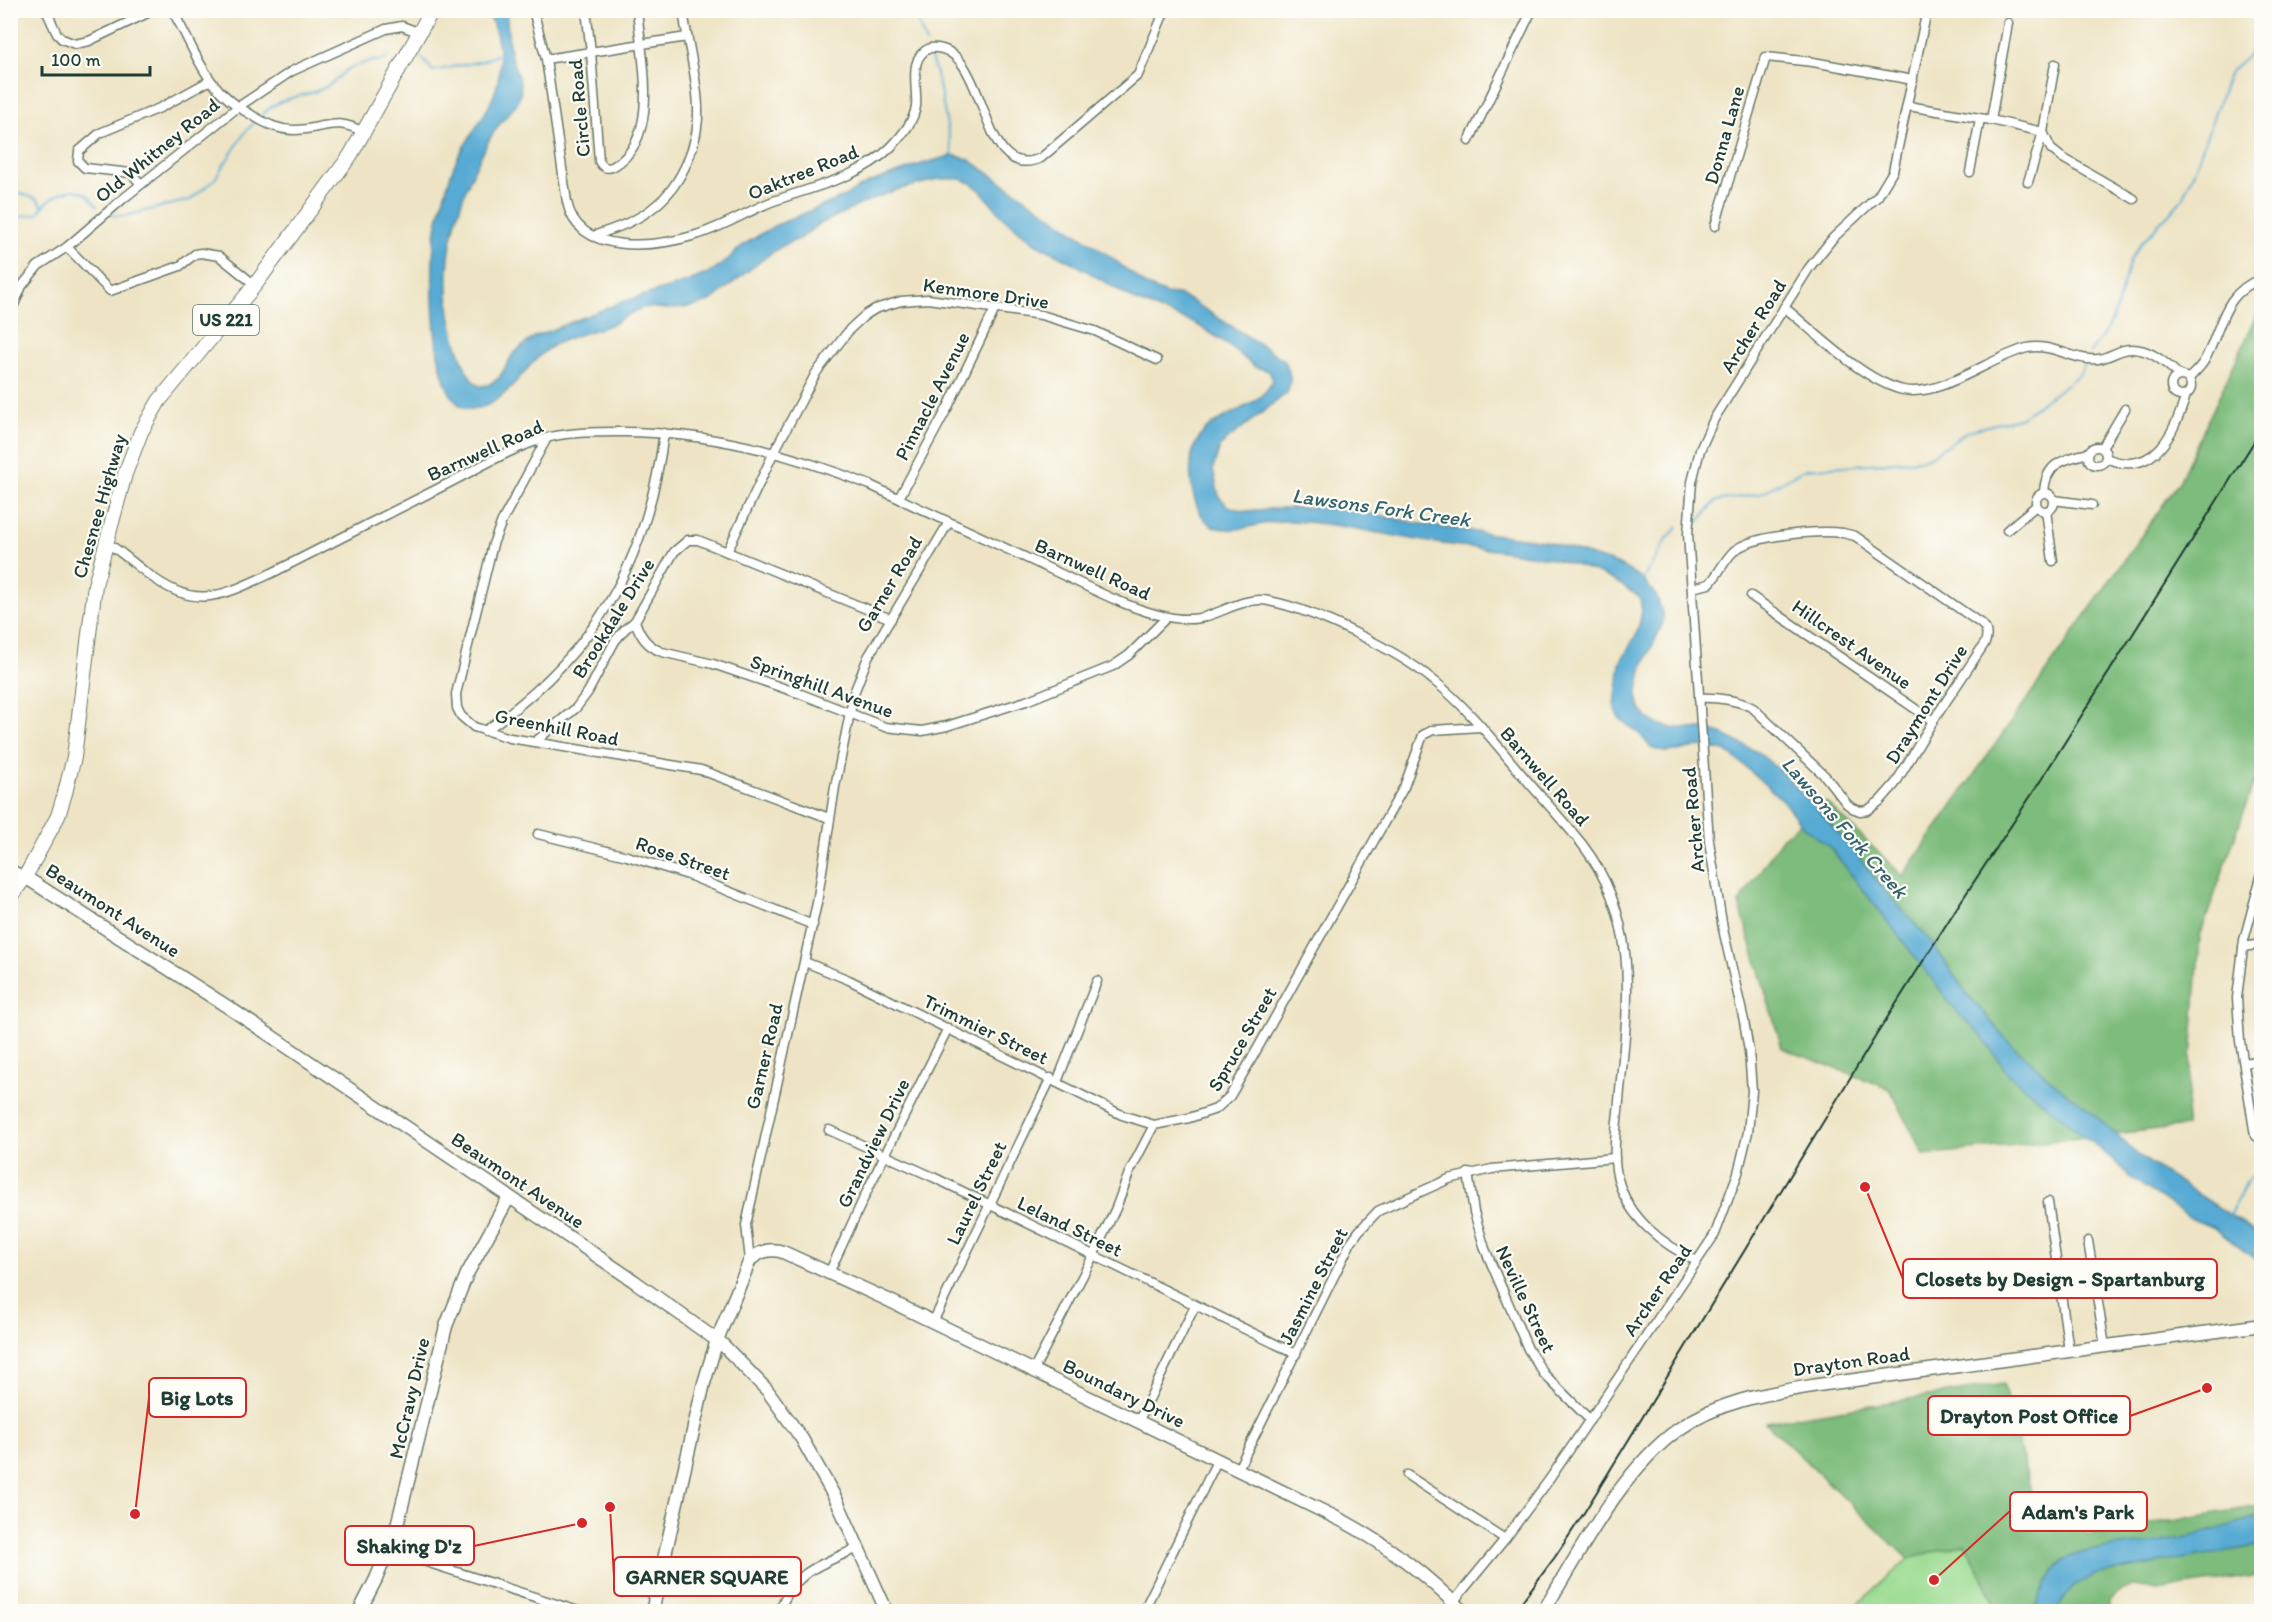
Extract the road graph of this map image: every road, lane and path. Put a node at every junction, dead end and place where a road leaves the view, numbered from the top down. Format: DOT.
graph roads {
  1 [pos="46,10"];
  2 [pos="154,10"];
  3 [pos="172,10"];
  4 [pos="432,10"];
  5 [pos="533,10"];
  6 [pos="586,10"];
  7 [pos="637,10"];
  8 [pos="683,10"];
  9 [pos="1165,10"];
  10 [pos="1532,10"];
  11 [pos="1927,10"];
  12 [pos="2008,23"];
  13 [pos="420,33"];
  14 [pos="687,37"];
  15 [pos="640,44"];
  16 [pos="591,52"];
  17 [pos="546,59"];
  18 [pos="2055,64"];
  19 [pos="1913,80"];
  20 [pos="209,81"];
  21 [pos="1908,106"];
  22 [pos="238,107"];
  23 [pos="1980,119"];
  24 [pos="1990,120"];
  25 [pos="2043,132"];
  26 [pos="365,133"];
  27 [pos="1469,141"];
  28 [pos="1970,172"];
  29 [pos="2028,182"];
  30 [pos="141,184"];
  31 [pos="2134,199"];
  32 [pos="1715,226"];
  33 [pos="592,236"];
  34 [pos="67,247"];
  35 [pos="2262,278"];
  36 [pos="255,285"];
  37 [pos="1784,307"];
  38 [pos="995,309"];
  39 [pos="10,314"];
  40 [pos="1157,360"];
  41 [pos="2179,375"];
  42 [pos="2188,380"];
  43 [pos="2186,395"];
  44 [pos="2125,409"];
  45 [pos="664,433"];
  46 [pos="547,438"];
  47 [pos="2102,448"];
  48 [pos="774,452"];
  49 [pos="2088,453"];
  50 [pos="2106,458"];
  51 [pos="2044,492"];
  52 [pos="899,498"];
  53 [pos="2054,500"];
  54 [pos="2092,505"];
  55 [pos="2036,506"];
  56 [pos="2046,511"];
  57 [pos="949,522"];
  58 [pos="2007,530"];
  59 [pos="107,543"];
  60 [pos="727,552"];
  61 [pos="2053,561"];
  62 [pos="1692,588"];
  63 [pos="1751,596"];
  64 [pos="1167,617"];
  65 [pos="891,619"];
  66 [pos="635,621"];
  67 [pos="1699,698"];
  68 [pos="849,714"];
  69 [pos="1933,722"];
  70 [pos="1480,727"];
  71 [pos="485,731"];
  72 [pos="536,741"];
  73 [pos="830,818"];
  74 [pos="538,834"];
  75 [pos="10,868"];
  76 [pos="2262,873"];
  77 [pos="25,877"];
  78 [pos="10,898"];
  79 [pos="813,925"];
  80 [pos="2262,944"];
  81 [pos="2243,947"];
  82 [pos="805,962"];
  83 [pos="1097,981"];
  84 [pos="948,1028"];
  85 [pos="2262,1060"];
  86 [pos="2244,1063"];
  87 [pos="1054,1080"];
  88 [pos="1154,1125"];
  89 [pos="829,1130"];
  90 [pos="2255,1136"];
  91 [pos="886,1155"];
  92 [pos="1615,1158"];
  93 [pos="1468,1173"];
  94 [pos="509,1197"];
  95 [pos="2048,1202"];
  96 [pos="989,1205"];
  97 [pos="2088,1241"];
  98 [pos="1093,1256"];
  99 [pos="750,1260"];
  100 [pos="1697,1262"];
  101 [pos="829,1273"];
  102 [pos="1196,1306"];
  103 [pos="933,1322"];
  104 [pos="2262,1325"];
  105 [pos="717,1340"];
  106 [pos="2105,1346"];
  107 [pos="2069,1351"];
  108 [pos="1296,1354"];
  109 [pos="1033,1371"];
  110 [pos="1590,1420"];
  111 [pos="1138,1422"];
  112 [pos="1217,1461"];
  113 [pos="1238,1471"];
  114 [pos="1407,1475"];
  115 [pos="1505,1539"];
  116 [pos="858,1548"];
  117 [pos="389,1550"];
  118 [pos="1460,1607"];
  119 [pos="359,1611"];
  120 [pos="581,1611"];
  121 [pos="652,1611"];
  122 [pos="779,1611"];
  123 [pos="887,1611"];
  124 [pos="1143,1611"];
  125 [pos="1543,1611"];
  1 -- 2 [label="street"];
  3 -- 20 [label="street"];
  4 -- 13 [label="main road, Chesnee Highway / US 221"];
  5 -- 17 [label="street"];
  6 -- 16 [label="street, Circle Road"];
  7 -- 15 [label="street, Circle Road"];
  8 -- 14 [label="street"];
  9 -- 33 [label="street, Oaktree Road"];
  10 -- 27 [label="street"];
  11 -- 19 [label="street, Archer Road"];
  12 -- 24 [label="street"];
  13 -- 22 [label="street, Old Whitney Road"];
  13 -- 26 [label="main road, Chesnee Highway / US 221"];
  14 -- 15 [label="street"];
  14 -- 33 [label="street"];
  15 -- 16 [label="street"];
  15 -- 16 [label="street, Circle Road"];
  16 -- 17 [label="street"];
  17 -- 33 [label="street"];
  18 -- 25 [label="street"];
  19 -- 21 [label="street, Archer Road"];
  19 -- 32 [label="street, Donna Lane"];
  20 -- 22 [label="street"];
  20 -- 30 [label="street"];
  21 -- 23 [label="street"];
  21 -- 37 [label="street, Archer Road"];
  22 -- 26 [label="street"];
  22 -- 30 [label="street, Old Whitney Road"];
  23 -- 24 [label="street"];
  23 -- 28 [label="street"];
  24 -- 25 [label="street"];
  25 -- 29 [label="street"];
  25 -- 31 [label="street"];
  26 -- 36 [label="main road, Chesnee Highway / US 221"];
  30 -- 34 [label="street, Old Whitney Road"];
  34 -- 36 [label="street"];
  34 -- 39 [label="street, Old Whitney Road"];
  35 -- 42 [label="street"];
  36 -- 59 [label="main road, Chesnee Highway / US 221"];
  37 -- 41 [label="street"];
  37 -- 62 [label="street, Archer Road"];
  38 -- 40 [label="street, Kenmore Drive"];
  38 -- 48 [label="street, Kenmore Drive"];
  38 -- 52 [label="street, Pinnacle Avenue"];
  41 -- 42 [label="street"];
  41 -- 43 [label="street"];
  42 -- 43 [label="street"];
  43 -- 50 [label="street"];
  44 -- 47 [label="street"];
  45 -- 46 [label="street, Barnwell Road"];
  45 -- 48 [label="street, Barnwell Road"];
  45 -- 71 [label="street"];
  46 -- 59 [label="street, Barnwell Road"];
  46 -- 71 [label="street, Greenhill Road"];
  47 -- 49 [label="street"];
  47 -- 50 [label="street"];
  48 -- 52 [label="street, Barnwell Road"];
  48 -- 60 [label="street, Kenmore Drive"];
  49 -- 50 [label="street"];
  49 -- 51 [label="street"];
  51 -- 53 [label="street"];
  51 -- 55 [label="street"];
  52 -- 57 [label="street, Barnwell Road"];
  53 -- 54 [label="street"];
  53 -- 56 [label="street"];
  55 -- 56 [label="street"];
  55 -- 58 [label="street"];
  56 -- 61 [label="street"];
  57 -- 64 [label="street, Barnwell Road"];
  57 -- 65 [label="street, Garner Road"];
  59 -- 77 [label="main road, Chesnee Highway / US 221"];
  60 -- 65 [label="street"];
  60 -- 66 [label="street, Brookdale Drive"];
  62 -- 67 [label="street, Archer Road"];
  62 -- 69 [label="street, Draymont Drive"];
  63 -- 69 [label="street, Hillcrest Avenue"];
  64 -- 68 [label="street, Springhill Avenue"];
  64 -- 70 [label="street, Barnwell Road"];
  65 -- 68 [label="street, Garner Road"];
  66 -- 68 [label="street, Springhill Avenue"];
  66 -- 72 [label="street, Brookdale Drive"];
  67 -- 69 [label="street, Draymont Drive"];
  67 -- 100 [label="street, Archer Road"];
  68 -- 73 [label="street, Garner Road"];
  70 -- 88 [label="street, Spruce Street"];
  70 -- 92 [label="street, Barnwell Road"];
  71 -- 72 [label="street, Greenhill Road"];
  72 -- 73 [label="street, Greenhill Road"];
  73 -- 79 [label="street, Garner Road"];
  74 -- 79 [label="street, Rose Street"];
  75 -- 77 [label="street"];
  76 -- 81 [label="street"];
  77 -- 78 [label="main road, US 221"];
  77 -- 94 [label="street, Beaumont Avenue"];
  79 -- 82 [label="street, Garner Road"];
  80 -- 81 [label="street"];
  81 -- 86 [label="street"];
  82 -- 84 [label="street, Trimmier Street"];
  82 -- 99 [label="street, Garner Road"];
  83 -- 87 [label="street, Laurel Street"];
  84 -- 87 [label="street, Trimmier Street"];
  84 -- 91 [label="street, Grandview Drive"];
  85 -- 86 [label="street"];
  86 -- 90 [label="street"];
  87 -- 88 [label="street, Trimmier Street"];
  87 -- 96 [label="street, Laurel Street"];
  88 -- 98 [label="street"];
  89 -- 91 [label="street, Leland Street"];
  91 -- 96 [label="street, Leland Street"];
  91 -- 101 [label="street, Grandview Drive"];
  92 -- 93 [label="street, Jasmine Street"];
  92 -- 100 [label="street, Barnwell Road"];
  93 -- 108 [label="street, Jasmine Street"];
  93 -- 110 [label="street, Neville Street"];
  94 -- 105 [label="street, Beaumont Avenue"];
  94 -- 117 [label="street, McCravy Drive"];
  95 -- 107 [label="street"];
  96 -- 98 [label="street, Leland Street"];
  96 -- 103 [label="street, Laurel Street"];
  97 -- 106 [label="street"];
  98 -- 102 [label="street, Leland Street"];
  98 -- 109 [label="street"];
  99 -- 101 [label="street, Boundary Drive"];
  99 -- 105 [label="street, Garner Road"];
  100 -- 110 [label="street, Archer Road"];
  101 -- 103 [label="street, Boundary Drive"];
  102 -- 108 [label="street, Leland Street"];
  102 -- 111 [label="street"];
  103 -- 109 [label="street, Boundary Drive"];
  104 -- 106 [label="street, Drayton Road"];
  105 -- 116 [label="street, Beaumont Avenue"];
  105 -- 121 [label="street, Garner Road"];
  106 -- 107 [label="street, Drayton Road"];
  107 -- 125 [label="street, Drayton Road"];
  108 -- 113 [label="street, Jasmine Street"];
  109 -- 111 [label="street, Boundary Drive"];
  110 -- 115 [label="street, Archer Road"];
  111 -- 112 [label="street, Boundary Drive"];
  112 -- 113 [label="street, Boundary Drive"];
  112 -- 124 [label="street"];
  113 -- 118 [label="street, Boundary Drive"];
  114 -- 115 [label="street"];
  115 -- 118 [label="street, Archer Road"];
  116 -- 122 [label="street"];
  116 -- 123 [label="street, Beaumont Avenue"];
  117 -- 119 [label="street, McCravy Drive"];
  117 -- 120 [label="street"];
}
